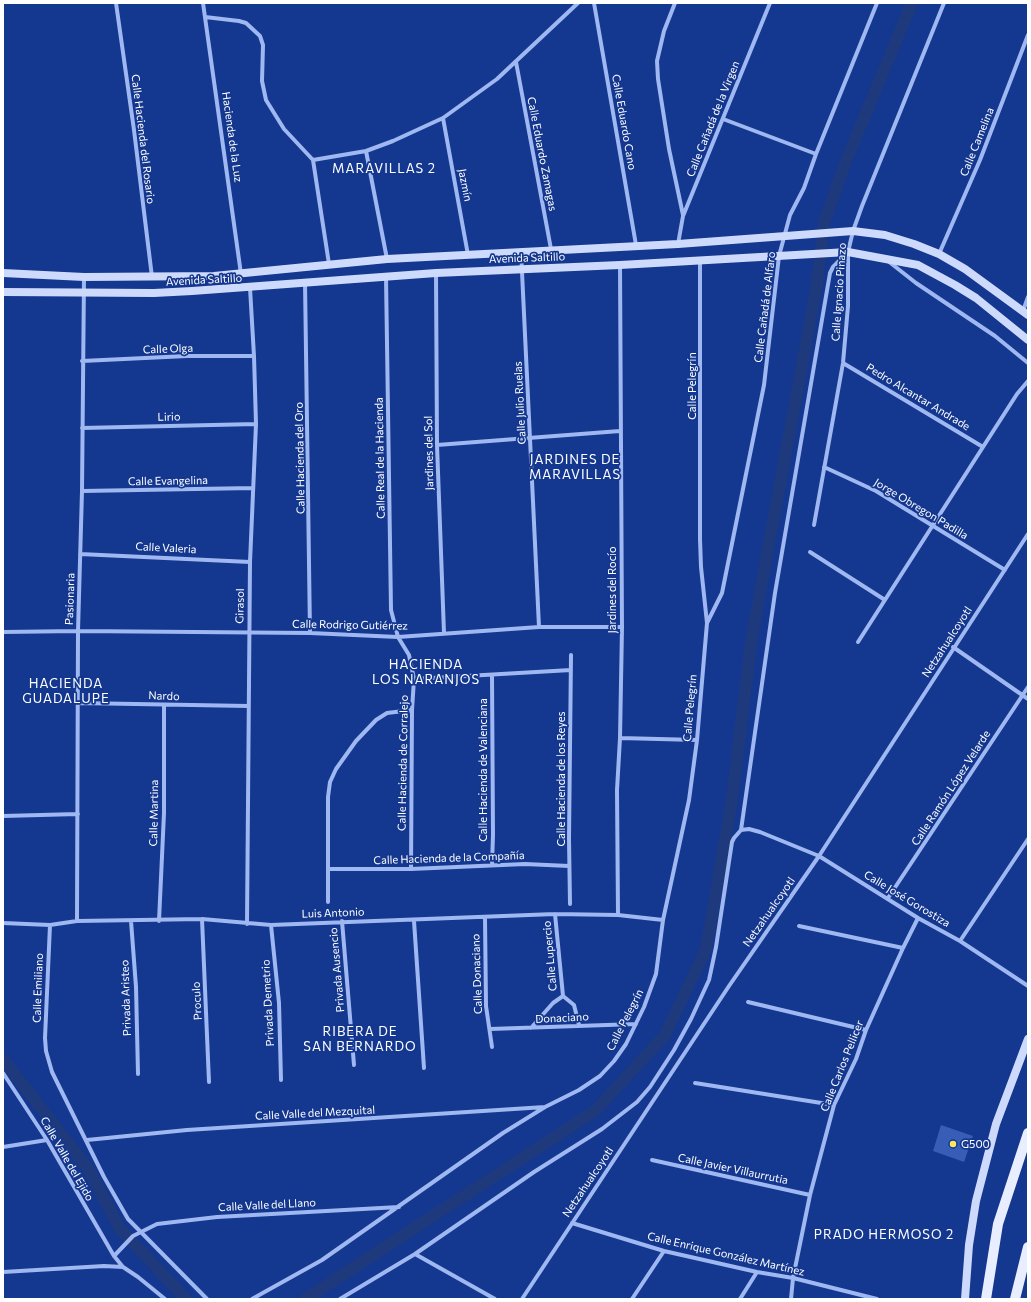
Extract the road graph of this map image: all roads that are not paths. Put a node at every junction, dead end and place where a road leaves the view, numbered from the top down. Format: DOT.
graph roads {
  1 [pos="116,3"];
  2 [pos="203,3"];
  3 [pos="578,3"];
  4 [pos="594,3"];
  5 [pos="675,3"];
  6 [pos="770,3"];
  7 [pos="877,3"];
  8 [pos="944,3"];
  9 [pos="205,17"];
  10 [pos="1028,35"];
  11 [pos="516,62"];
  12 [pos="443,118"];
  13 [pos="723,119"];
  14 [pos="366,151"];
  15 [pos="816,154"];
  16 [pos="313,160"];
  17 [pos="683,216"];
  18 [pos="853,231"];
  19 [pos="784,236"];
  20 [pos="678,244"];
  21 [pos="636,245"];
  22 [pos="551,249"];
  23 [pos="521,251"];
  24 [pos="848,252"];
  25 [pos="939,254"];
  26 [pos="468,255"];
  27 [pos="779,256"];
  28 [pos="883,258"];
  29 [pos="387,259"];
  30 [pos="700,260"];
  31 [pos="329,264"];
  32 [pos="620,265"];
  33 [pos="523,268"];
  34 [pos="3,273"];
  35 [pos="436,273"];
  36 [pos="241,274"];
  37 [pos="84,277"];
  38 [pos="152,277"];
  39 [pos="386,277"];
  40 [pos="305,282"];
  41 [pos="250,288"];
  42 [pos="3,292"];
  43 [pos="83,293"];
  44 [pos="1028,297"];
  45 [pos="1026,313"];
  46 [pos="1028,340"];
  47 [pos="254,356"];
  48 [pos="82,361"];
  49 [pos="843,363"];
  50 [pos="1028,363"];
  51 [pos="1028,382"];
  52 [pos="256,424"];
  53 [pos="82,428"];
  54 [pos="620,431"];
  55 [pos="530,438"];
  56 [pos="437,445"];
  57 [pos="983,446"];
  58 [pos="824,467"];
  59 [pos="253,488"];
  60 [pos="82,491"];
  61 [pos="814,525"];
  62 [pos="933,526"];
  63 [pos="1028,534"];
  64 [pos="810,552"];
  65 [pos="80,554"];
  66 [pos="250,562"];
  67 [pos="1005,570"];
  68 [pos="885,600"];
  69 [pos="707,623"];
  70 [pos="622,627"];
  71 [pos="539,628"];
  72 [pos="78,631"];
  73 [pos="3,632"];
  74 [pos="310,633"];
  75 [pos="444,633"];
  76 [pos="249,634"];
  77 [pos="398,637"];
  78 [pos="858,642"];
  79 [pos="953,647"];
  80 [pos="571,655"];
  81 [pos="571,670"];
  82 [pos="492,675"];
  83 [pos="414,679"];
  84 [pos="1028,687"];
  85 [pos="1023,695"];
  86 [pos="1028,699"];
  87 [pos="78,703"];
  88 [pos="164,706"];
  89 [pos="248,706"];
  90 [pos="412,710"];
  91 [pos="620,738"];
  92 [pos="697,740"];
  93 [pos="78,814"];
  94 [pos="3,816"];
  95 [pos="741,830"];
  96 [pos="1028,839"];
  97 [pos="819,856"];
  98 [pos="492,865"];
  99 [pos="570,866"];
  100 [pos="329,869"];
  101 [pos="411,869"];
  102 [pos="888,898"];
  103 [pos="328,902"];
  104 [pos="570,904"];
  105 [pos="555,914"];
  106 [pos="618,915"];
  107 [pos="484,918"];
  108 [pos="918,918"];
  109 [pos="202,919"];
  110 [pos="159,920"];
  111 [pos="414,920"];
  112 [pos="663,920"];
  113 [pos="77,921"];
  114 [pos="131,921"];
  115 [pos="342,922"];
  116 [pos="3,924"];
  117 [pos="247,924"];
  118 [pos="50,925"];
  119 [pos="271,925"];
  120 [pos="799,926"];
  121 [pos="960,941"];
  122 [pos="903,948"];
  123 [pos="1028,986"];
  124 [pos="563,996"];
  125 [pos="748,1002"];
  126 [pos="636,1024"];
  127 [pos="579,1025"];
  128 [pos="531,1028"];
  129 [pos="490,1029"];
  130 [pos="866,1030"];
  131 [pos="1028,1039"];
  132 [pos="492,1047"];
  133 [pos="354,1065"];
  134 [pos="424,1068"];
  135 [pos="3,1073"];
  136 [pos="138,1074"];
  137 [pos="281,1080"];
  138 [pos="209,1082"];
  139 [pos="695,1083"];
  140 [pos="834,1105"];
  141 [pos="545,1107"];
  142 [pos="1028,1133"];
  143 [pos="47,1140"];
  144 [pos="87,1140"];
  145 [pos="3,1147"];
  146 [pos="652,1160"];
  147 [pos="810,1195"];
  148 [pos="399,1207"];
  149 [pos="572,1223"];
  150 [pos="139,1232"];
  151 [pos="1028,1247"];
  152 [pos="664,1250"];
  153 [pos="415,1254"];
  154 [pos="114,1256"];
  155 [pos="123,1267"];
  156 [pos="3,1272"];
  157 [pos="757,1272"];
  158 [pos="792,1278"];
  159 [pos="163,1298"];
  160 [pos="207,1299"];
  161 [pos="252,1299"];
  162 [pos="340,1299"];
  163 [pos="495,1299"];
  164 [pos="522,1299"];
  165 [pos="632,1299"];
  166 [pos="740,1299"];
  167 [pos="790,1299"];
  168 [pos="877,1299"];
  169 [pos="965,1299"];
  170 [pos="986,1299"];
  171 [pos="1015,1299"];
  1 -- 38 [label="street, Calle Hacienda del Rosario"];
  2 -- 9 [label="street, Hacienda de la Luz"];
  3 -- 11 [label="street"];
  4 -- 21 [label="street, Calle Eduardo Cano"];
  5 -- 17 [label="street"];
  6 -- 13 [label="street, Calle Cañadá de la Virgen"];
  7 -- 15 [label="street, Calle Cañadá de Alfaro"];
  8 -- 18 [label="street, Calle Ignacio Pinazo"];
  9 -- 16 [label="street"];
  9 -- 36 [label="street, Hacienda de la Luz"];
  10 -- 25 [label="street, Calle Camelina"];
  11 -- 12 [label="street"];
  11 -- 22 [label="street, Calle Eduardo Zamagas"];
  12 -- 14 [label="street"];
  12 -- 26 [label="street, Jazmín"];
  13 -- 15 [label="street"];
  13 -- 17 [label="street, Calle Cañadá de la Virgen"];
  14 -- 16 [label="street"];
  14 -- 29 [label="street"];
  15 -- 19 [label="street, Calle Cañadá de Alfaro"];
  16 -- 31 [label="street"];
  17 -- 20 [label="street, Calle Cañadá de la Virgen"];
  18 -- 19 [label="street, Avenida Saltillo"];
  18 -- 24 [label="street, Calle Ignacio Pinazo"];
  18 -- 25 [label="street, Avenida Saltillo"];
  19 -- 20 [label="street, Avenida Saltillo"];
  19 -- 27 [label="street, Calle Cañadá de Alfaro"];
  20 -- 21 [label="street, Avenida Saltillo"];
  21 -- 22 [label="street, Avenida Saltillo"];
  22 -- 23 [label="street, Avenida Saltillo"];
  23 -- 26 [label="street, Avenida Saltillo"];
  23 -- 33 [label="street, Calle Julio Ruelas"];
  24 -- 27 [label="street, Avenida Saltillo"];
  24 -- 28 [label="street, Avenida Saltillo"];
  24 -- 49 [label="street, Calle Ignacio Pinazo"];
  24 -- 95 [label="street"];
  25 -- 45 [label="street, Avenida Saltillo"];
  26 -- 29 [label="street, Avenida Saltillo"];
  27 -- 30 [label="street, Avenida Saltillo"];
  27 -- 69 [label="street, Calle Cañadá de Alfaro"];
  28 -- 46 [label="street, Avenida Saltillo"];
  28 -- 50 [label="street"];
  29 -- 31 [label="street, Avenida Saltillo"];
  30 -- 32 [label="street, Avenida Saltillo"];
  30 -- 69 [label="street, Calle Pelegrín"];
  31 -- 36 [label="street, Avenida Saltillo"];
  32 -- 33 [label="street, Avenida Saltillo"];
  32 -- 54 [label="street, Jardines del Rocío"];
  33 -- 35 [label="street, Avenida Saltillo"];
  33 -- 55 [label="street, Calle Julio Ruelas"];
  34 -- 37 [label="street, Avenida Saltillo"];
  35 -- 39 [label="street, Avenida Saltillo"];
  35 -- 56 [label="street, Jardines del Sol"];
  36 -- 38 [label="street, Avenida Saltillo"];
  37 -- 38 [label="street, Avenida Saltillo"];
  37 -- 43 [label="street, Pasionaria"];
  39 -- 40 [label="street, Avenida Saltillo"];
  39 -- 77 [label="street, Calle Real de la Hacienda"];
  40 -- 41 [label="street, Avenida Saltillo"];
  40 -- 74 [label="street, Calle Hacienda del Oro"];
  41 -- 43 [label="street, Avenida Saltillo"];
  41 -- 47 [label="street, Girasol"];
  42 -- 43 [label="street, Avenida Saltillo"];
  43 -- 48 [label="street, Pasionaria"];
  44 -- 45 [label="street"];
  47 -- 48 [label="street, Calle Olga"];
  47 -- 52 [label="street, Girasol"];
  48 -- 53 [label="street, Pasionaria"];
  49 -- 57 [label="street, Pedro Alcantar Andrade"];
  49 -- 58 [label="street, Calle Ignacio Pinazo"];
  51 -- 57 [label="street"];
  52 -- 53 [label="street, Lirio"];
  52 -- 59 [label="street, Girasol"];
  53 -- 60 [label="street, Pasionaria"];
  54 -- 55 [label="street"];
  54 -- 70 [label="street, Jardines del Rocío"];
  55 -- 56 [label="street"];
  55 -- 71 [label="street, Calle Julio Ruelas"];
  56 -- 75 [label="street, Jardines del Sol"];
  57 -- 62 [label="street"];
  58 -- 61 [label="street, Calle Ignacio Pinazo"];
  58 -- 62 [label="street, Jorge Obregon Padilla"];
  59 -- 60 [label="street, Calle Evangelina"];
  59 -- 66 [label="street, Girasol"];
  60 -- 65 [label="street, Pasionaria"];
  62 -- 67 [label="street, Jorge Obregon Padilla"];
  62 -- 68 [label="street"];
  63 -- 67 [label="street, Netzahualcoyotl"];
  64 -- 68 [label="street"];
  65 -- 66 [label="street, Calle Valeria"];
  65 -- 72 [label="street, Pasionaria"];
  66 -- 76 [label="street, Girasol"];
  67 -- 79 [label="street, Netzahualcoyotl"];
  68 -- 78 [label="street"];
  69 -- 92 [label="street, Calle Pelegrín"];
  70 -- 71 [label="street, Calle Rodrigo Gutiérrez"];
  70 -- 91 [label="street, Jardines del Rocío"];
  71 -- 75 [label="street, Calle Rodrigo Gutiérrez"];
  72 -- 73 [label="street, Calle Rodrigo Gutiérrez"];
  72 -- 76 [label="street, Calle Rodrigo Gutiérrez"];
  72 -- 87 [label="street, Pasionaria"];
  74 -- 76 [label="street, Calle Rodrigo Gutiérrez"];
  74 -- 77 [label="street, Calle Rodrigo Gutiérrez"];
  75 -- 77 [label="street, Calle Rodrigo Gutiérrez"];
  76 -- 89 [label="street, Girasol"];
  77 -- 83 [label="street, Calle Hacienda de Corralejo"];
  79 -- 85 [label="street"];
  79 -- 97 [label="street, Netzahualcoyotl"];
  80 -- 81 [label="street, Calle Hacienda de los Reyes"];
  81 -- 82 [label="street"];
  81 -- 99 [label="street, Calle Hacienda de los Reyes"];
  82 -- 83 [label="street"];
  82 -- 98 [label="street, Calle Hacienda de Valenciana"];
  83 -- 90 [label="street, Calle Hacienda de Corralejo"];
  84 -- 85 [label="street, Calle Ramón López Velarde"];
  85 -- 86 [label="street"];
  85 -- 102 [label="street, Calle Ramón López Velarde"];
  87 -- 88 [label="street, Nardo"];
  87 -- 93 [label="street, Pasionaria"];
  88 -- 89 [label="street, Nardo"];
  88 -- 110 [label="street, Calle Martina"];
  89 -- 117 [label="street, Girasol"];
  90 -- 100 [label="street"];
  90 -- 101 [label="street, Calle Hacienda de Corralejo"];
  91 -- 92 [label="street"];
  91 -- 106 [label="street, Jardines del Rocío"];
  92 -- 112 [label="street, Calle Pelegrín"];
  93 -- 94 [label="street"];
  93 -- 113 [label="street, Pasionaria"];
  95 -- 97 [label="street, Calle José Gorostiza"];
  95 -- 153 [label="street"];
  96 -- 121 [label="street"];
  97 -- 102 [label="street, Calle José Gorostiza"];
  97 -- 149 [label="street, Netzahualcoyotl"];
  98 -- 99 [label="street, Calle Hacienda de la Compañía"];
  98 -- 101 [label="street, Calle Hacienda de la Compañía"];
  99 -- 104 [label="street, Calle Hacienda de los Reyes"];
  100 -- 101 [label="street, Calle Hacienda de la Compañía"];
  100 -- 103 [label="street"];
  102 -- 108 [label="street, Calle José Gorostiza"];
  105 -- 106 [label="street, Luis Antonio"];
  105 -- 107 [label="street, Luis Antonio"];
  105 -- 124 [label="street, Calle Lupercio"];
  106 -- 112 [label="street, Luis Antonio"];
  107 -- 111 [label="street, Luis Antonio"];
  107 -- 129 [label="street, Calle Donaciano"];
  108 -- 121 [label="street, Calle José Gorostiza"];
  108 -- 122 [label="street, Calle Carlos Pellicer"];
  109 -- 110 [label="street, Luis Antonio"];
  109 -- 117 [label="street, Luis Antonio"];
  109 -- 138 [label="street, Proculo"];
  110 -- 114 [label="street, Luis Antonio"];
  111 -- 115 [label="street, Luis Antonio"];
  111 -- 134 [label="street"];
  112 -- 126 [label="street, Calle Pelegrín"];
  113 -- 114 [label="street, Luis Antonio"];
  113 -- 118 [label="street, Luis Antonio"];
  114 -- 136 [label="street, Privada Aristeo"];
  115 -- 119 [label="street, Luis Antonio"];
  115 -- 133 [label="street, Privada Ausencio"];
  116 -- 118 [label="street, Luis Antonio"];
  117 -- 119 [label="street, Luis Antonio"];
  118 -- 144 [label="street, Calle Emiliano"];
  119 -- 137 [label="street, Privada Demetrio"];
  120 -- 122 [label="street"];
  121 -- 123 [label="street, Calle José Gorostiza"];
  122 -- 130 [label="street, Calle Carlos Pellicer"];
  124 -- 127 [label="street"];
  124 -- 128 [label="street"];
  125 -- 130 [label="street"];
  126 -- 127 [label="street, Donaciano"];
  126 -- 141 [label="street, Calle Pelegrín"];
  127 -- 128 [label="street, Donaciano"];
  128 -- 129 [label="street, Donaciano"];
  129 -- 132 [label="street, Calle Donaciano"];
  130 -- 140 [label="street, Calle Carlos Pellicer"];
  131 -- 169 [label="street"];
  135 -- 143 [label="street, Calle Valle del Ejido"];
  139 -- 140 [label="street"];
  140 -- 147 [label="street, Calle Carlos Pellicer"];
  141 -- 144 [label="street, Calle Valle del Mezquital"];
  141 -- 148 [label="street, Calle Pelegrín"];
  142 -- 170 [label="main road"];
  143 -- 145 [label="street"];
  143 -- 154 [label="street, Calle Valle del Ejido"];
  144 -- 150 [label="street, Calle Emiliano"];
  146 -- 147 [label="street, Calle Javier Villaurrutia"];
  147 -- 158 [label="street, Calle Carlos Pellicer"];
  148 -- 150 [label="street, Calle Valle del Llano"];
  148 -- 161 [label="street, Calle Pelegrín"];
  149 -- 152 [label="street, Calle Enrique González Martínez"];
  149 -- 164 [label="street, Netzahualcoyotl"];
  150 -- 154 [label="street"];
  150 -- 160 [label="street, Calle Emiliano"];
  151 -- 171 [label="main road"];
  152 -- 157 [label="street, Calle Enrique González Martínez"];
  152 -- 165 [label="street"];
  153 -- 162 [label="street"];
  153 -- 163 [label="street"];
  154 -- 155 [label="street, Calle Valle del Ejido"];
  155 -- 156 [label="street"];
  155 -- 159 [label="street, Calle Valle del Ejido"];
  157 -- 158 [label="street, Calle Enrique González Martínez"];
  157 -- 166 [label="street"];
  158 -- 167 [label="street, Calle Carlos Pellicer"];
  158 -- 168 [label="street, Calle Enrique González Martínez"];
}
